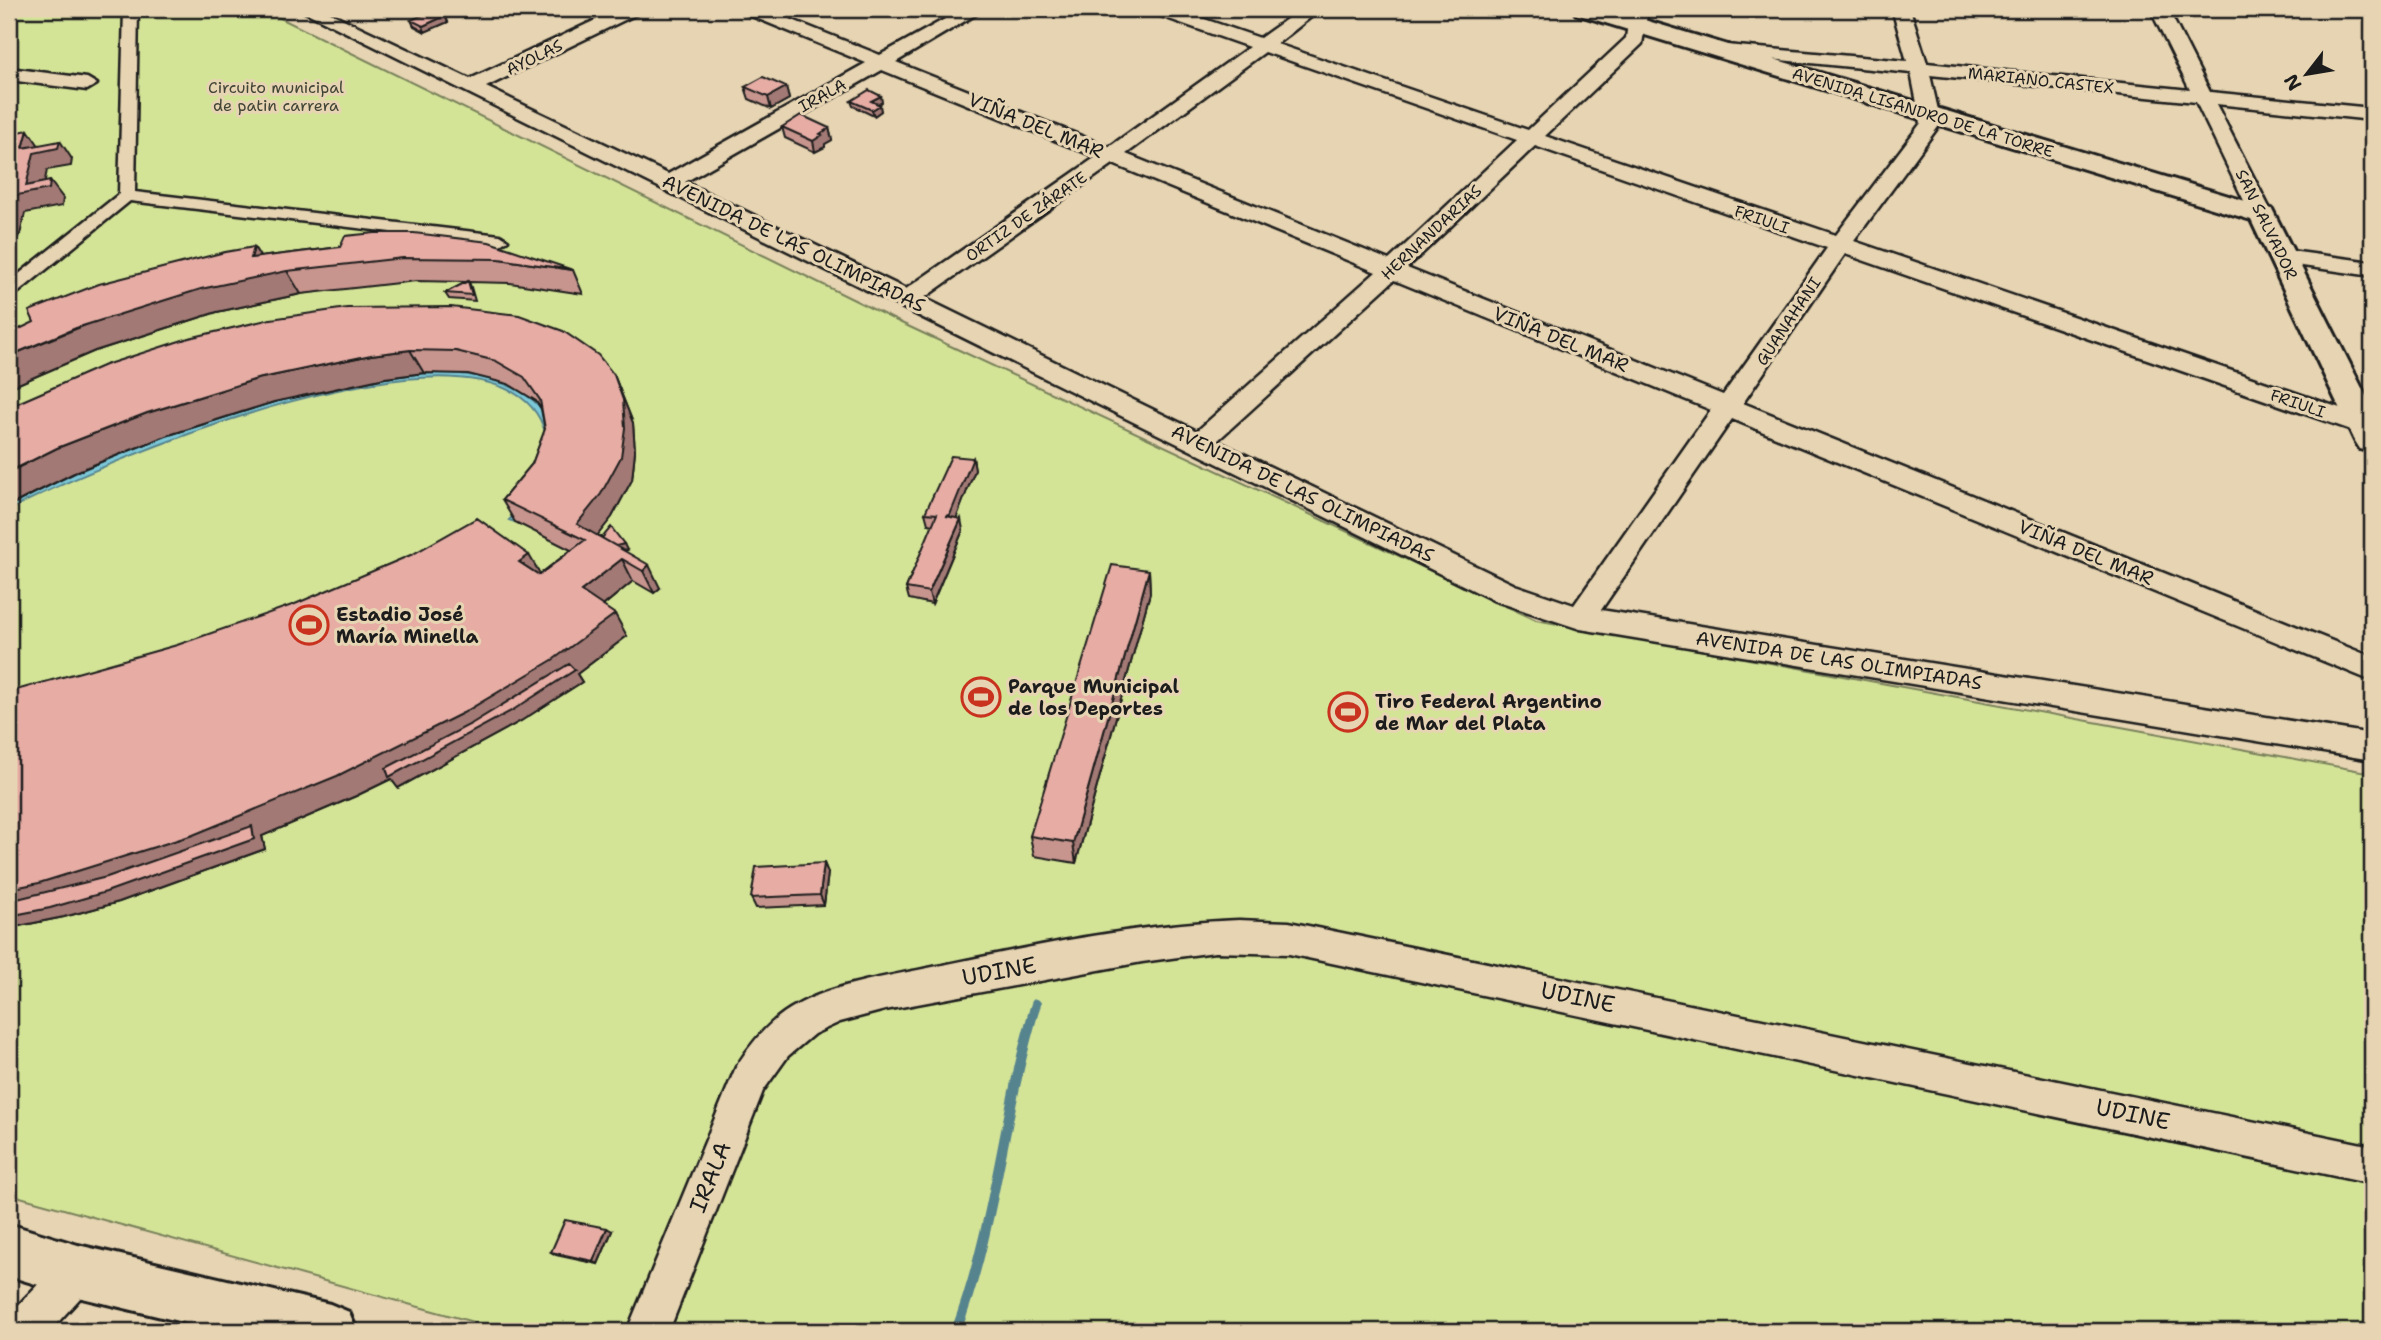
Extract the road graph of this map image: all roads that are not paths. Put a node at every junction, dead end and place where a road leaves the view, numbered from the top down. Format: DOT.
graph roads {
  1 [pos="131,9"];
  2 [pos="308,9"];
  3 [pos="633,9"];
  4 [pos="750,9"];
  5 [pos="976,9"];
  6 [pos="1158,9"];
  7 [pos="1312,9"];
  8 [pos="1584,9"];
  9 [pos="1901,9"];
  10 [pos="2159,9"];
  11 [pos="1639,17"];
  12 [pos="1262,44"];
  13 [pos="1710,47"];
  14 [pos="881,62"];
  15 [pos="1916,67"];
  16 [pos="9,74"];
  17 [pos="87,83"];
  18 [pos="472,86"];
  19 [pos="2204,96"];
  20 [pos="2372,114"];
  21 [pos="1933,115"];
  22 [pos="1530,137"];
  23 [pos="1111,156"];
  24 [pos="669,182"];
  25 [pos="127,196"];
  26 [pos="2262,215"];
  27 [pos="500,240"];
  28 [pos="1839,246"];
  29 [pos="2283,257"];
  30 [pos="2372,269"];
  31 [pos="1392,270"];
  32 [pos="9,291"];
  33 [pos="908,299"];
  34 [pos="1729,407"];
  35 [pos="2369,433"];
  36 [pos="1200,441"];
  37 [pos="1580,618"];
  38 [pos="2372,669"];
  39 [pos="2372,747"];
  40 [pos="787,1032"];
  41 [pos="2372,1165"];
  42 [pos="9,1250"];
  43 [pos="78,1271"];
  44 [pos="22,1331"];
  45 [pos="330,1331"];
  46 [pos="648,1331"];
  1 -- 25 [label="street"];
  2 -- 18 [label="street, AVENIDA DE LAS OLIMPIADAS"];
  3 -- 18 [label="street, AYOLAS"];
  4 -- 14 [label="street, VIÑA DEL MAR"];
  5 -- 14 [label="street, IRALA"];
  6 -- 12 [label="street, FRIULI"];
  7 -- 12 [label="street, ORTIZ DE ZÁRATE"];
  8 -- 11 [label="street, AVENIDA LISANDRO DE LA TORRE"];
  9 -- 15 [label="street"];
  10 -- 19 [label="street, SAN SALVADOR"];
  11 -- 13 [label="street, AVENIDA LISANDRO DE LA TORRE"];
  11 -- 22 [label="street, HERNANDARIAS"];
  12 -- 22 [label="street, FRIULI"];
  12 -- 23 [label="street, ORTIZ DE ZÁRATE"];
  13 -- 15 [label="street, MARIANO CASTEX"];
  13 -- 21 [label="street, AVENIDA LISANDRO DE LA TORRE"];
  14 -- 23 [label="street, VIÑA DEL MAR"];
  14 -- 24 [label="street, IRALA"];
  15 -- 19 [label="street, MARIANO CASTEX"];
  15 -- 21 [label="street"];
  16 -- 17 [label="street"];
  18 -- 24 [label="street, AVENIDA DE LAS OLIMPIADAS"];
  19 -- 20 [label="street, MARIANO CASTEX"];
  19 -- 26 [label="street, SAN SALVADOR"];
  21 -- 26 [label="street, AVENIDA LISANDRO DE LA TORRE"];
  21 -- 28 [label="street, GUANAHANI"];
  22 -- 28 [label="street, FRIULI"];
  22 -- 31 [label="street, HERNANDARIAS"];
  23 -- 31 [label="street, VIÑA DEL MAR"];
  23 -- 33 [label="street, ORTIZ DE ZÁRATE"];
  24 -- 33 [label="street, AVENIDA DE LAS OLIMPIADAS"];
  25 -- 27 [label="street"];
  25 -- 32 [label="street"];
  26 -- 29 [label="street, SAN SALVADOR"];
  28 -- 34 [label="street, GUANAHANI"];
  28 -- 35 [label="street, FRIULI"];
  29 -- 30 [label="street"];
  29 -- 35 [label="street, SAN SALVADOR"];
  31 -- 34 [label="street, VIÑA DEL MAR"];
  31 -- 36 [label="street, HERNANDARIAS"];
  33 -- 36 [label="street, AVENIDA DE LAS OLIMPIADAS"];
  34 -- 37 [label="street, GUANAHANI"];
  34 -- 38 [label="street, VIÑA DEL MAR"];
  36 -- 37 [label="street, AVENIDA DE LAS OLIMPIADAS"];
  37 -- 39 [label="street, AVENIDA DE LAS OLIMPIADAS"];
  40 -- 41 [label="street, UDINE"];
  40 -- 46 [label="street, IRALA"];
  42 -- 43 [label="street"];
  43 -- 44 [label="street"];
  43 -- 45 [label="street"];
}
